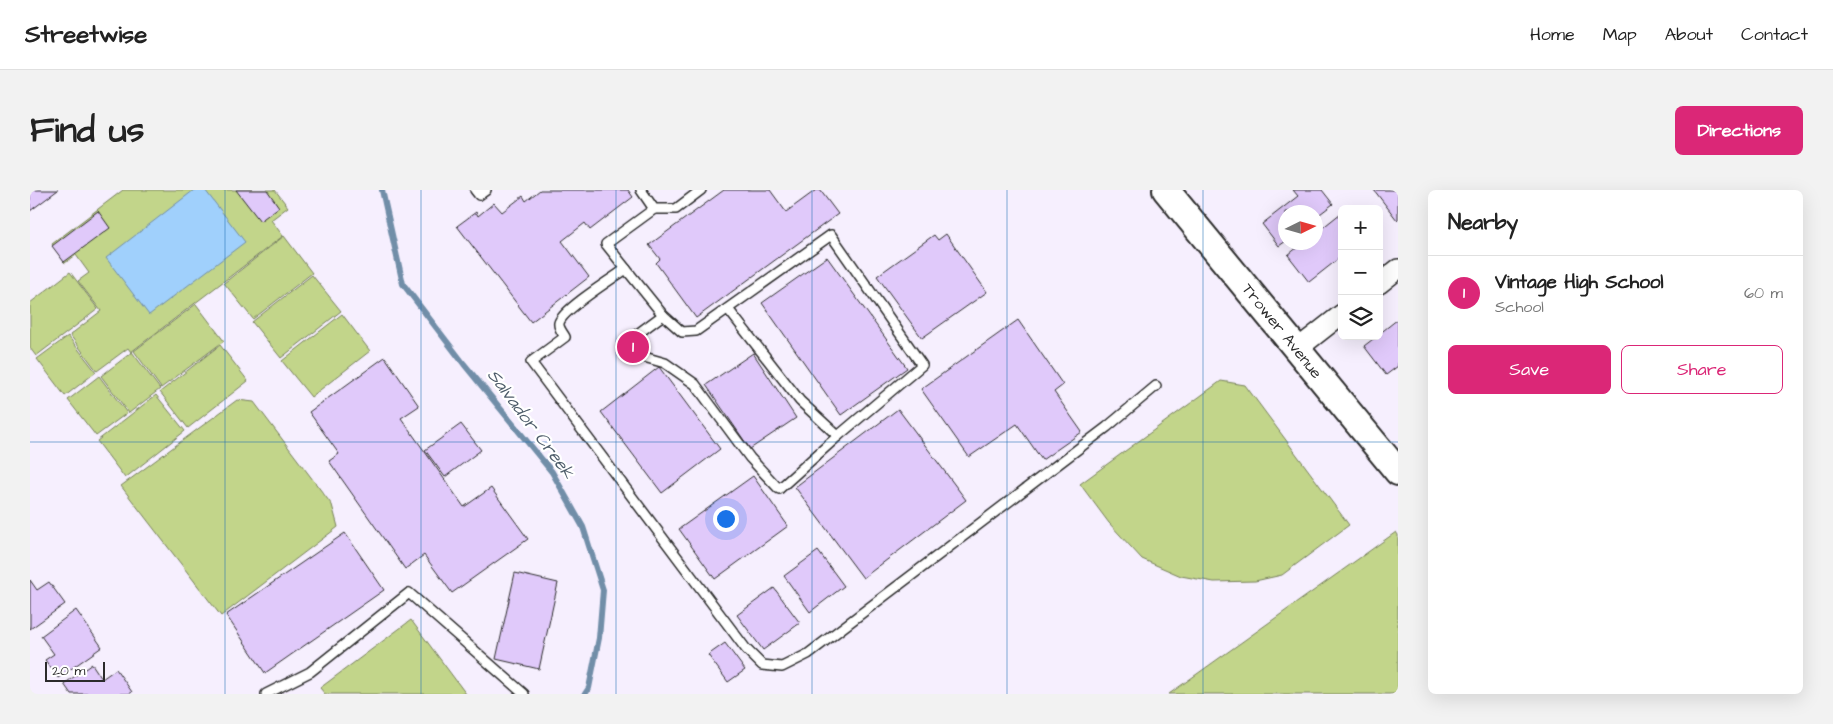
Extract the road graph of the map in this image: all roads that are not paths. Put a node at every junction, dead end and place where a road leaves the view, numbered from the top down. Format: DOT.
graph roads {
  1 [pos="475,190"];
  2 [pos="486,190"];
  3 [pos="641,190"];
  4 [pos="701,190"];
  5 [pos="1166,190"];
  6 [pos="654,209"];
  7 [pos="626,269"];
  8 [pos="1398,269"];
  9 [pos="1383,281"];
  10 [pos="728,309"];
  11 [pos="662,315"];
  12 [pos="1338,317"];
  13 [pos="1296,350"];
  14 [pos="1156,386"];
  15 [pos="838,436"];
  16 [pos="1398,472"];
  17 [pos="266,694"];
  18 [pos="524,694"];
  1 -- 2 [label="lane"];
  3 -- 6 [label="lane"];
  4 -- 6 [label="lane"];
  5 -- 13 [label="street, Trower Avenue"];
  6 -- 7 [label="lane"];
  7 -- 11 [label="lane"];
  7 -- 14 [label="lane"];
  8 -- 9 [label="street"];
  10 -- 11 [label="lane"];
  10 -- 15 [label="lane"];
  10 -- 15 [label="lane"];
  11 -- 15 [label="lane"];
  12 -- 13 [label="street"];
  13 -- 16 [label="street, Trower Avenue"];
  17 -- 18 [label="lane"];
}
